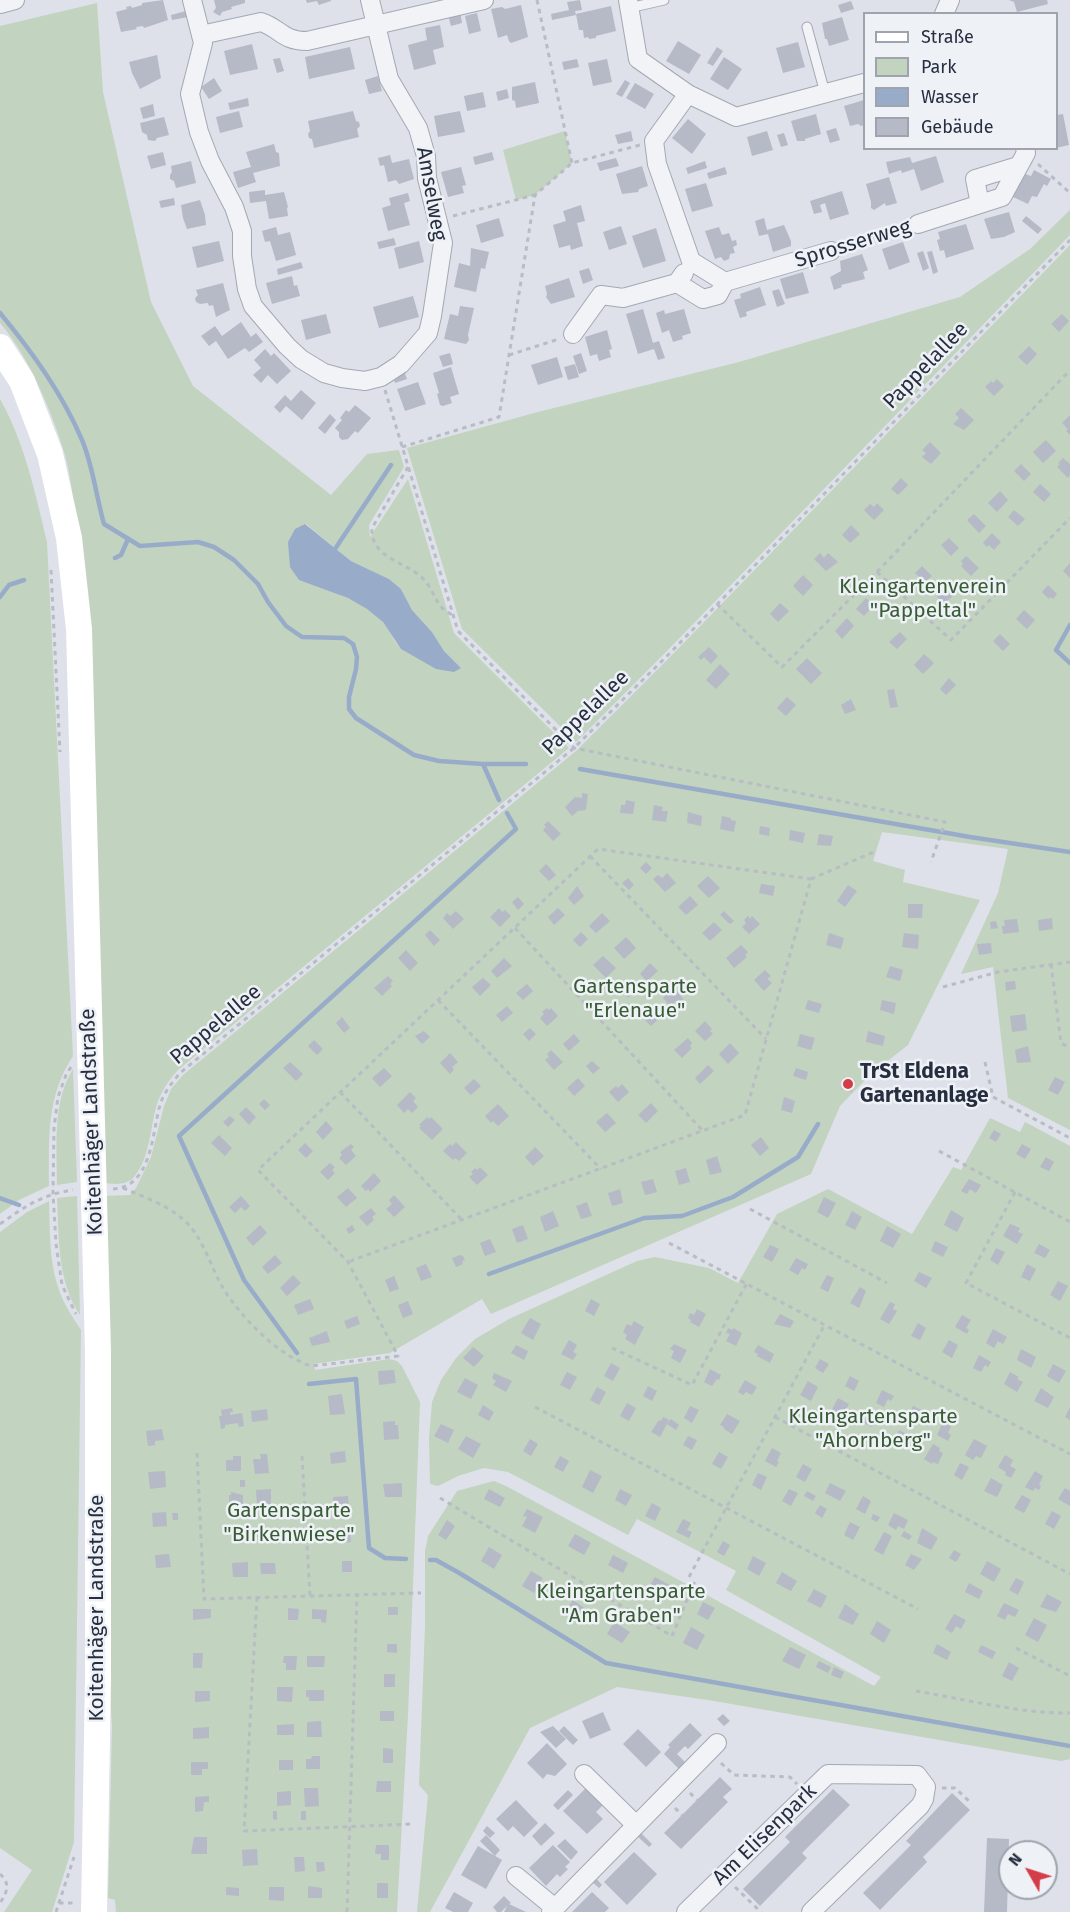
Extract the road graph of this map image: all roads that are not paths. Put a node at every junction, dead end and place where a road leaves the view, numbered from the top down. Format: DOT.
graph roads {
  1 [pos="15,0"];
  2 [pos="192,0"];
  3 [pos="370,0"];
  4 [pos="484,0"];
  5 [pos="664,0"];
  6 [pos="0,4"];
  7 [pos="628,4"];
  8 [pos="376,25"];
  9 [pos="807,27"];
  10 [pos="201,35"];
  11 [pos="863,82"];
  12 [pos="825,93"];
  13 [pos="688,94"];
  14 [pos="1023,156"];
  15 [pos="980,204"];
  16 [pos="918,224"];
  17 [pos="831,250"];
  18 [pos="691,261"];
  19 [pos="725,282"];
  20 [pos="677,283"];
  21 [pos="573,334"];
  22 [pos="0,347"];
  23 [pos="713,1748"];
  24 [pos="584,1774"];
  25 [pos="636,1826"];
  26 [pos="516,1876"];
  27 [pos="87,1907"];
  28 [pos="553,1910"];
  29 [pos="686,1912"];
  30 [pos="812,1912"];
  1 -- 6 [label="street"];
  2 -- 10 [label="street"];
  3 -- 8 [label="street, Amselweg"];
  4 -- 8 [label="street"];
  5 -- 7 [label="lane"];
  7 -- 13 [label="street"];
  8 -- 10 [label="street"];
  8 -- 10 [label="street, Amselweg"];
  9 -- 12 [label="lane"];
  11 -- 12 [label="street"];
  12 -- 13 [label="street"];
  13 -- 18 [label="street"];
  14 -- 15 [label="street, Sprosserweg"];
  14 -- 15 [label="street"];
  15 -- 16 [label="street, Sprosserweg"];
  17 -- 19 [label="street, Sprosserweg"];
  18 -- 19 [label="street"];
  18 -- 20 [label="street"];
  19 -- 20 [label="street, Sprosserweg"];
  20 -- 21 [label="street"];
  22 -- 27 [label="main road, Koitenhäger Landstraße"];
  23 -- 25 [label="street"];
  24 -- 25 [label="street"];
  25 -- 28 [label="street"];
  26 -- 28 [label="street"];
  29 -- 30 [label="street, Am Elisenpark"];
}
